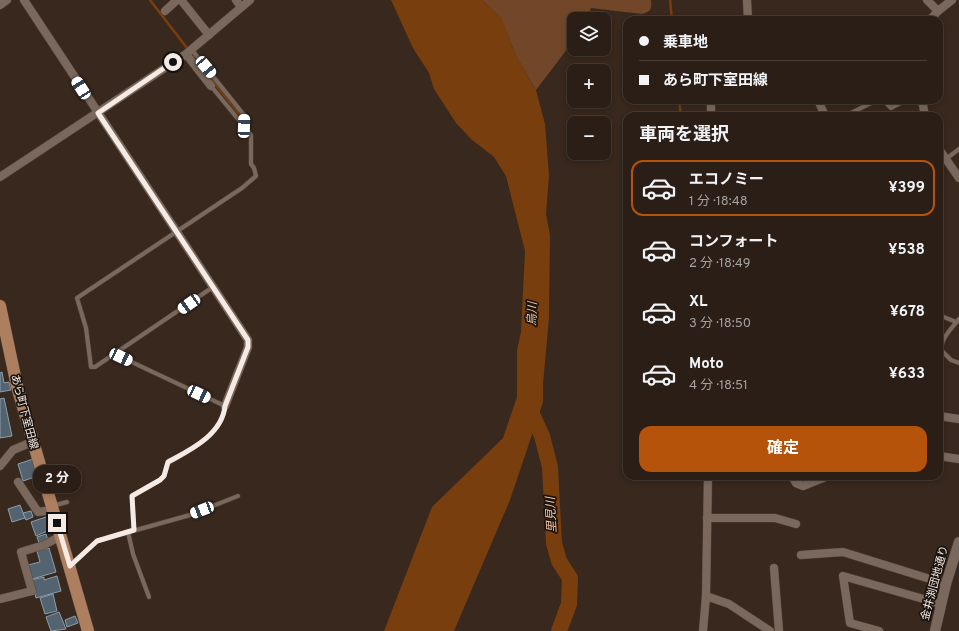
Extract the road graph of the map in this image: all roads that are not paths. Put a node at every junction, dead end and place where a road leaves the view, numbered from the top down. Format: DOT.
graph roads {
  1 [pos="7,0"];
  2 [pos="24,0"];
  3 [pos="177,0"];
  4 [pos="181,0"];
  5 [pos="236,0"];
  6 [pos="250,0"];
  7 [pos="747,0"];
  8 [pos="927,0"];
  9 [pos="952,0"];
  10 [pos="0,4"];
  11 [pos="241,7"];
  12 [pos="165,11"];
  13 [pos="938,11"];
  14 [pos="748,16"];
  15 [pos="934,16"];
  16 [pos="209,35"];
  17 [pos="189,52"];
  18 [pos="211,86"];
  19 [pos="223,93"];
  20 [pos="869,104"];
  21 [pos="887,104"];
  22 [pos="898,104"];
  23 [pos="853,112"];
  24 [pos="98,113"];
  25 [pos="244,126"];
  26 [pos="959,149"];
  27 [pos="943,154"];
  28 [pos="946,159"];
  29 [pos="0,177"];
  30 [pos="959,178"];
  31 [pos="176,232"];
  32 [pos="213,287"];
  33 [pos="0,306"];
  34 [pos="943,316"];
  35 [pos="958,320"];
  36 [pos="2,330"];
  37 [pos="943,344"];
  38 [pos="943,352"];
  39 [pos="117,353"];
  40 [pos="959,363"];
  41 [pos="225,406"];
  42 [pos="943,417"];
  43 [pos="959,419"];
  44 [pos="32,442"];
  45 [pos="943,457"];
  46 [pos="959,459"];
  47 [pos="0,466"];
  48 [pos="708,480"];
  49 [pos="794,480"];
  50 [pos="818,480"];
  51 [pos="18,482"];
  52 [pos="238,496"];
  53 [pos="67,502"];
  54 [pos="52,508"];
  55 [pos="707,518"];
  56 [pos="796,524"];
  57 [pos="134,530"];
  58 [pos="128,532"];
  59 [pos="61,536"];
  60 [pos="959,542"];
  61 [pos="800,555"];
  62 [pos="70,566"];
  63 [pos="774,568"];
  64 [pos="946,584"];
  65 [pos="706,596"];
  66 [pos="149,597"];
  67 [pos="0,599"];
  68 [pos="941,604"];
  69 [pos="88,631"];
  70 [pos="703,631"];
  71 [pos="770,631"];
  72 [pos="779,631"];
  73 [pos="879,631"];
  74 [pos="934,631"];
  1 -- 10 [label="street"];
  2 -- 24 [label="street"];
  3 -- 12 [label="street"];
  4 -- 16 [label="street"];
  5 -- 11 [label="street"];
  6 -- 11 [label="street"];
  7 -- 14 [label="street"];
  8 -- 13 [label="street"];
  9 -- 13 [label="street"];
  11 -- 16 [label="street"];
  13 -- 15 [label="street"];
  16 -- 17 [label="street"];
  17 -- 18 [label="street"];
  17 -- 19 [label="lane"];
  17 -- 24 [label="street"];
  18 -- 19 [label="lane"];
  19 -- 25 [label="lane"];
  19 -- 25 [label="lane"];
  20 -- 23 [label="lane"];
  21 -- 22 [label="lane"];
  24 -- 29 [label="street"];
  24 -- 31 [label="street"];
  25 -- 31 [label="lane"];
  26 -- 28 [label="lane"];
  27 -- 28 [label="street"];
  28 -- 30 [label="street"];
  31 -- 32 [label="street"];
  31 -- 39 [label="lane"];
  32 -- 39 [label="lane"];
  32 -- 41 [label="street"];
  33 -- 36 [label="main road, あら町下室田線"];
  34 -- 35 [label="lane"];
  35 -- 37 [label="lane"];
  36 -- 44 [label="main road, あら町下室田線"];
  38 -- 40 [label="lane"];
  39 -- 41 [label="lane"];
  41 -- 57 [label="lane"];
  42 -- 43 [label="street"];
  44 -- 47 [label="street"];
  44 -- 54 [label="main road, あら町下室田線"];
  45 -- 46 [label="street"];
  48 -- 55 [label="street"];
  49 -- 50 [label="street"];
  51 -- 54 [label="street"];
  52 -- 57 [label="lane"];
  53 -- 54 [label="lane"];
  54 -- 59 [label="main road, あら町下室田線"];
  55 -- 56 [label="street"];
  55 -- 65 [label="street"];
  57 -- 58 [label="lane"];
  58 -- 62 [label="lane"];
  58 -- 66 [label="lane"];
  59 -- 62 [label="main road, あら町下室田線"];
  59 -- 67 [label="street"];
  60 -- 64 [label="street, 金井渕団地通り"];
  61 -- 64 [label="street"];
  62 -- 69 [label="main road, あら町下室田線"];
  63 -- 72 [label="street"];
  64 -- 68 [label="street, 金井渕団地通り"];
  65 -- 70 [label="street"];
  65 -- 71 [label="street"];
  68 -- 73 [label="street"];
  68 -- 74 [label="street, 金井渕団地通り"];
}
